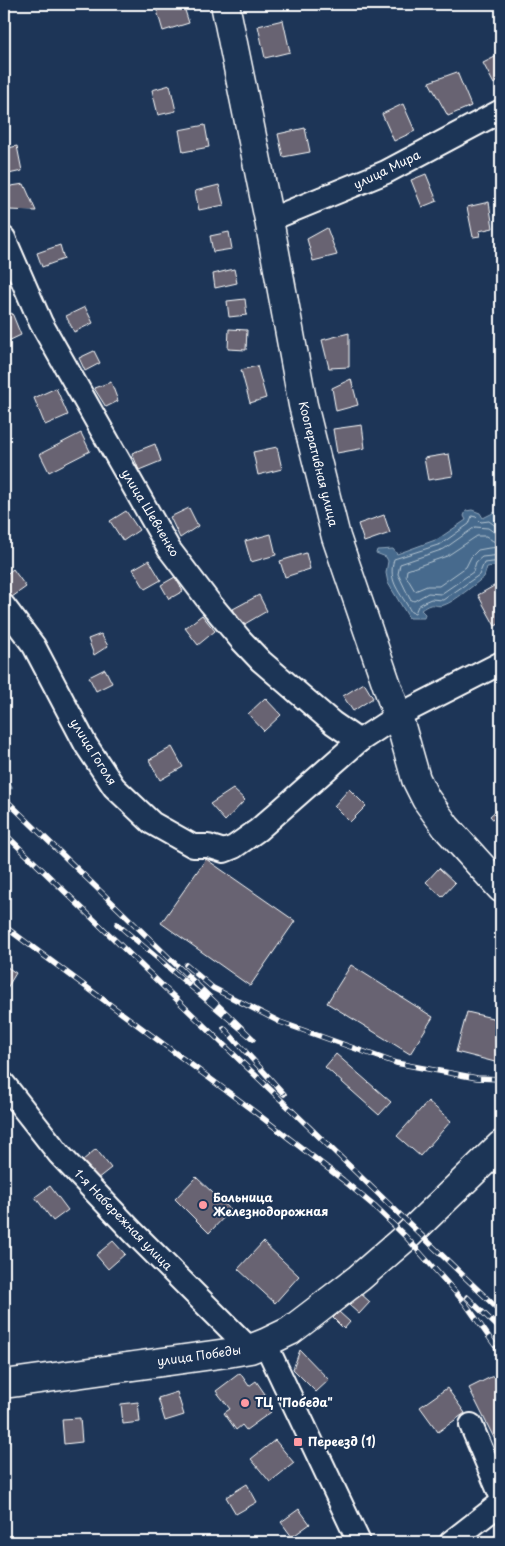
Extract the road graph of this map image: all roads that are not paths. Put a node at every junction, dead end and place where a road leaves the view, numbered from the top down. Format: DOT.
graph roads {
  1 [pos="225,4"];
  2 [pos="501,111"];
  3 [pos="269,220"];
  4 [pos="4,238"];
  5 [pos="4,606"];
  6 [pos="501,663"];
  7 [pos="398,716"];
  8 [pos="359,741"];
  9 [pos="501,888"];
  10 [pos="4,1084"];
  11 [pos="496,1151"];
  12 [pos="257,1346"];
  13 [pos="4,1384"];
  14 [pos="471,1425"];
  15 [pos="501,1496"];
  16 [pos="501,1504"];
  17 [pos="360,1542"];
  18 [pos="451,1542"];
  1 -- 3 [label="main road, Кооперативная улица"];
  2 -- 3 [label="street, улица Мира"];
  3 -- 7 [label="main road, Кооперативная улица"];
  4 -- 8 [label="street, улица Шевченко"];
  5 -- 8 [label="street, улица Гоголя"];
  6 -- 7 [label="street"];
  7 -- 8 [label="street"];
  7 -- 9 [label="main road, Кооперативная улица"];
  10 -- 12 [label="street, 1-я Набережная улица"];
  11 -- 12 [label="main road, улица Победы"];
  12 -- 13 [label="main road, улица Победы"];
  12 -- 17 [label="street, 1-я Набережная улица"];
  14 -- 15 [label="street"];
  16 -- 18 [label="street"];
}
